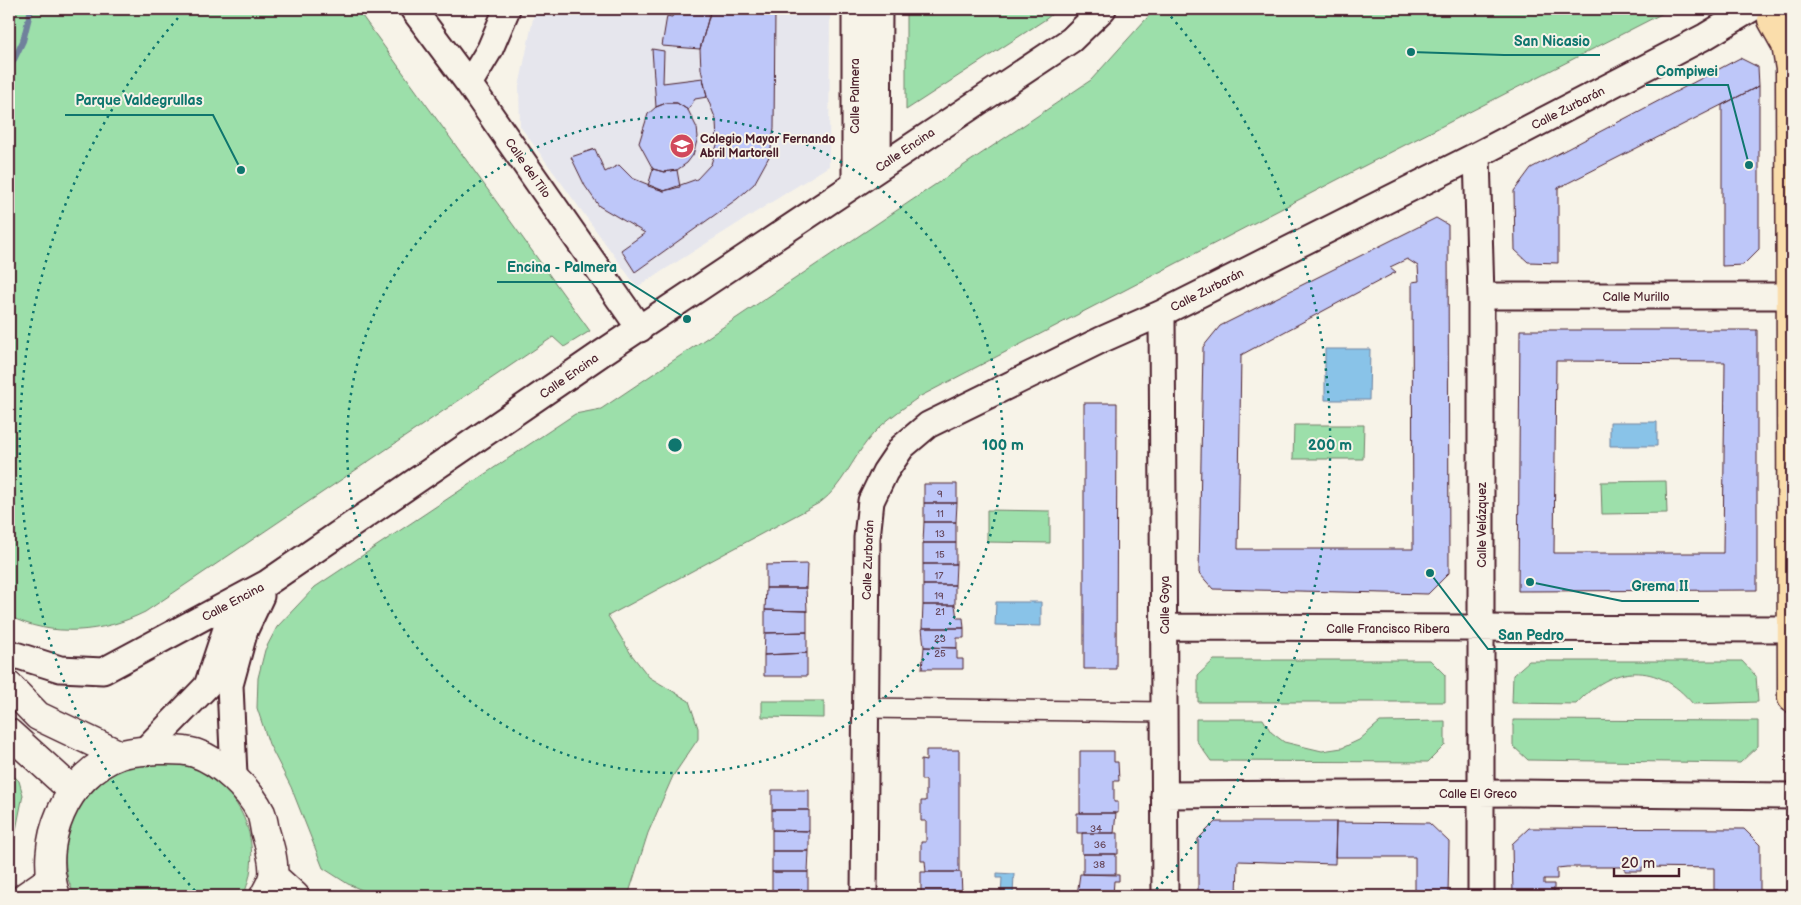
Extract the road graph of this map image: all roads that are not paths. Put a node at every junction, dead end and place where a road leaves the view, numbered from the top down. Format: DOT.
graph roads {
  1 [pos="413,9"];
  2 [pos="507,9"];
  3 [pos="855,9"];
  4 [pos="879,9"];
  5 [pos="1103,9"];
  6 [pos="1769,17"];
  7 [pos="469,84"];
  8 [pos="1477,155"];
  9 [pos="878,167"];
  10 [pos="855,183"];
  11 [pos="1481,296"];
  12 [pos="1791,296"];
  13 [pos="1162,313"];
  14 [pos="640,328"];
  15 [pos="267,583"];
  16 [pos="1165,628"];
  17 [pos="1482,628"];
  18 [pos="1791,629"];
  19 [pos="9,653"];
  20 [pos="9,686"];
  21 [pos="1792,698"];
  22 [pos="866,708"];
  23 [pos="1164,712"];
  24 [pos="9,733"];
  25 [pos="132,753"];
  26 [pos="234,776"];
  27 [pos="73,790"];
  28 [pos="1482,794"];
  29 [pos="1164,795"];
  30 [pos="1792,796"];
  31 [pos="269,886"];
  32 [pos="54,887"];
  33 [pos="26,896"];
  34 [pos="295,896"];
  35 [pos="864,896"];
  36 [pos="1165,896"];
  37 [pos="1481,896"];
  1 -- 7 [label="street, Calle del Tilo"];
  2 -- 7 [label="street"];
  3 -- 10 [label="street, Calle Palmera"];
  4 -- 9 [label="street, Calle Palmera"];
  5 -- 9 [label="street, Calle Encina"];
  6 -- 8 [label="street, Calle Zurbarán"];
  6 -- 12 [label="main road"];
  7 -- 14 [label="street, Calle del Tilo"];
  8 -- 11 [label="street, Calle Velázquez"];
  8 -- 13 [label="street, Calle Zurbarán"];
  9 -- 10 [label="street, Calle Encina"];
  10 -- 14 [label="street, Calle Encina"];
  11 -- 12 [label="street, Calle Murillo"];
  11 -- 17 [label="street, Calle Velázquez"];
  12 -- 18 [label="main road"];
  13 -- 16 [label="street, Calle Goya"];
  13 -- 22 [label="street, Calle Zurbarán"];
  14 -- 15 [label="street, Calle Encina"];
  15 -- 19 [label="street, Calle Encina"];
  15 -- 25 [label="street"];
  15 -- 26 [label="street"];
  16 -- 17 [label="street, Calle Francisco Ribera"];
  16 -- 23 [label="street, Calle Goya"];
  17 -- 18 [label="street, Calle Francisco Ribera"];
  17 -- 28 [label="street, Calle Velázquez"];
  18 -- 21 [label="main road"];
  20 -- 25 [label="main road"];
  22 -- 23 [label="street"];
  22 -- 35 [label="street, Calle Zurbarán"];
  23 -- 29 [label="street, Calle Goya"];
  24 -- 27 [label="main road"];
  25 -- 26 [label="main road"];
  25 -- 27 [label="main road"];
  26 -- 31 [label="main road"];
  27 -- 32 [label="main road"];
  28 -- 29 [label="street, Calle El Greco"];
  28 -- 30 [label="street, Calle El Greco"];
  28 -- 37 [label="street, Calle Velázquez"];
  29 -- 36 [label="street, Calle Goya"];
  31 -- 34 [label="main road"];
  32 -- 33 [label="main road"];
}
